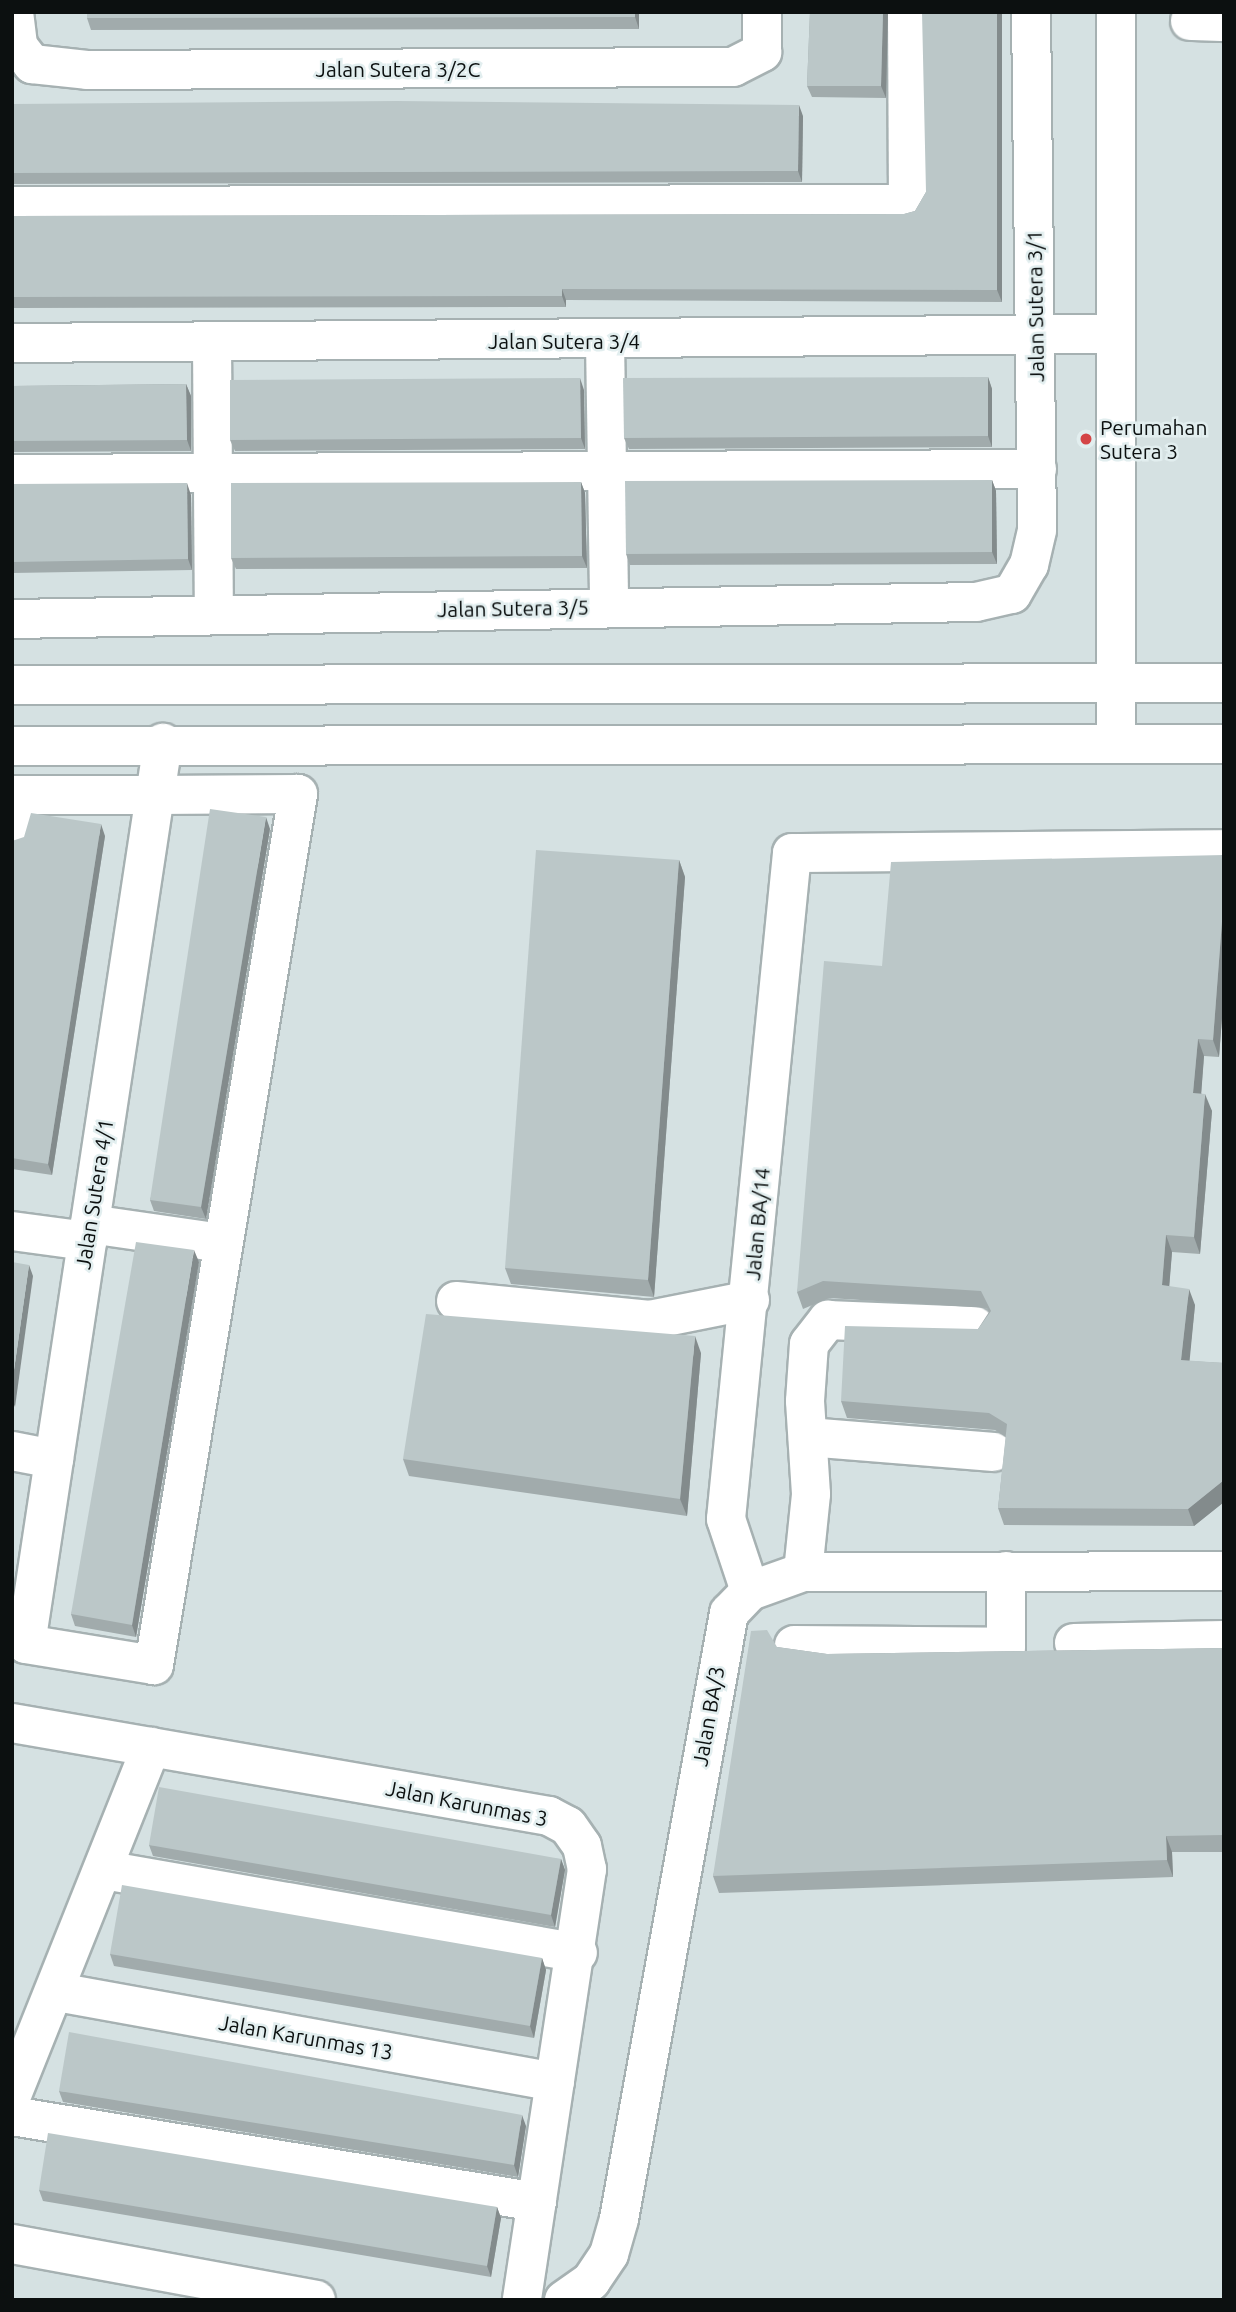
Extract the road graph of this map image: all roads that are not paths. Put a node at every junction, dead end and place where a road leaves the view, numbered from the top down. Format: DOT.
graph roads {
  1 [pos="14,12"];
  2 [pos="762,12"];
  3 [pos="907,12"];
  4 [pos="1031,12"];
  5 [pos="1115,12"];
  6 [pos="12,206"];
  7 [pos="1115,334"];
  8 [pos="1035,336"];
  9 [pos="605,341"];
  10 [pos="212,342"];
  11 [pos="12,343"];
  12 [pos="1037,469"];
  13 [pos="607,471"];
  14 [pos="12,474"];
  15 [pos="213,475"];
  16 [pos="1012,594"];
  17 [pos="609,605"];
  18 [pos="214,615"];
  19 [pos="12,618"];
  20 [pos="1114,682"];
  21 [pos="1224,682"];
  22 [pos="12,685"];
  23 [pos="163,743"];
  24 [pos="1116,744"];
  25 [pos="1224,744"];
  26 [pos="12,746"];
  27 [pos="15,795"];
  28 [pos="155,795"];
  29 [pos="12,834"];
  30 [pos="1224,849"];
  31 [pos="12,1231"];
  32 [pos="89,1232"];
  33 [pos="222,1243"];
  34 [pos="750,1300"];
  35 [pos="456,1301"];
  36 [pos="975,1326"];
  37 [pos="808,1437"];
  38 [pos="12,1451"];
  39 [pos="993,1452"];
  40 [pos="54,1459"];
  41 [pos="1006,1571"];
  42 [pos="1224,1571"];
  43 [pos="803,1572"];
  44 [pos="750,1591"];
  45 [pos="1224,1640"];
  46 [pos="1074,1643"];
  47 [pos="794,1645"];
  48 [pos="12,1723"];
  49 [pos="151,1747"];
  50 [pos="104,1870"];
  51 [pos="578,1953"];
  52 [pos="57,1992"];
  53 [pos="555,2082"];
  54 [pos="12,2095"];
  55 [pos="12,2116"];
  56 [pos="537,2202"];
  57 [pos="12,2244"];
  58 [pos="316,2300"];
  59 [pos="522,2300"];
  60 [pos="564,2300"];
  1 -- 2 [label="street, Jalan Sutera 3/2C"];
  3 -- 6 [label="street"];
  4 -- 8 [label="street, Jalan Sutera 3/1"];
  5 -- 7 [label="street"];
  7 -- 8 [label="street, Jalan Sutera 3/4"];
  7 -- 20 [label="street"];
  8 -- 9 [label="street, Jalan Sutera 3/4"];
  8 -- 12 [label="street, Jalan Sutera 3/1"];
  9 -- 10 [label="street, Jalan Sutera 3/4"];
  9 -- 13 [label="street"];
  10 -- 11 [label="street, Jalan Sutera 3/4"];
  10 -- 15 [label="street"];
  12 -- 13 [label="street"];
  12 -- 16 [label="street, Jalan Sutera 3/1"];
  13 -- 15 [label="street"];
  13 -- 17 [label="street"];
  14 -- 15 [label="street"];
  15 -- 18 [label="street"];
  16 -- 17 [label="street, Jalan Sutera 3/5"];
  17 -- 18 [label="street, Jalan Sutera 3/5"];
  18 -- 19 [label="street, Jalan Sutera 3/5"];
  20 -- 21 [label="street"];
  20 -- 22 [label="street"];
  20 -- 24 [label="street"];
  23 -- 24 [label="street"];
  23 -- 26 [label="street"];
  23 -- 28 [label="street, Jalan Sutera 4/1"];
  24 -- 25 [label="street"];
  27 -- 28 [label="street"];
  27 -- 29 [label="street"];
  28 -- 32 [label="street, Jalan Sutera 4/1"];
  28 -- 33 [label="street"];
  30 -- 34 [label="street, Jalan BA/14"];
  31 -- 32 [label="street"];
  32 -- 33 [label="street"];
  32 -- 40 [label="street, Jalan Sutera 4/1"];
  33 -- 40 [label="street, Jalan Sutera 4/1"];
  34 -- 35 [label="street"];
  34 -- 44 [label="street, Jalan BA/14"];
  36 -- 37 [label="street"];
  37 -- 39 [label="street"];
  37 -- 43 [label="street"];
  38 -- 40 [label="street"];
  41 -- 42 [label="street"];
  41 -- 43 [label="street"];
  41 -- 47 [label="street"];
  43 -- 44 [label="street"];
  44 -- 60 [label="street, Jalan BA/3"];
  45 -- 46 [label="street"];
  48 -- 49 [label="street, Jalan Karunmas 3"];
  49 -- 50 [label="street"];
  49 -- 51 [label="street, Jalan Karunmas 3"];
  50 -- 51 [label="street"];
  50 -- 52 [label="street"];
  51 -- 53 [label="street, Jalan Karunmas 3"];
  52 -- 53 [label="street, Jalan Karunmas 13"];
  52 -- 54 [label="street"];
  53 -- 56 [label="street, Jalan Karunmas 3"];
  55 -- 56 [label="street"];
  56 -- 59 [label="street, Jalan Karunmas 3"];
  57 -- 58 [label="street"];
}
